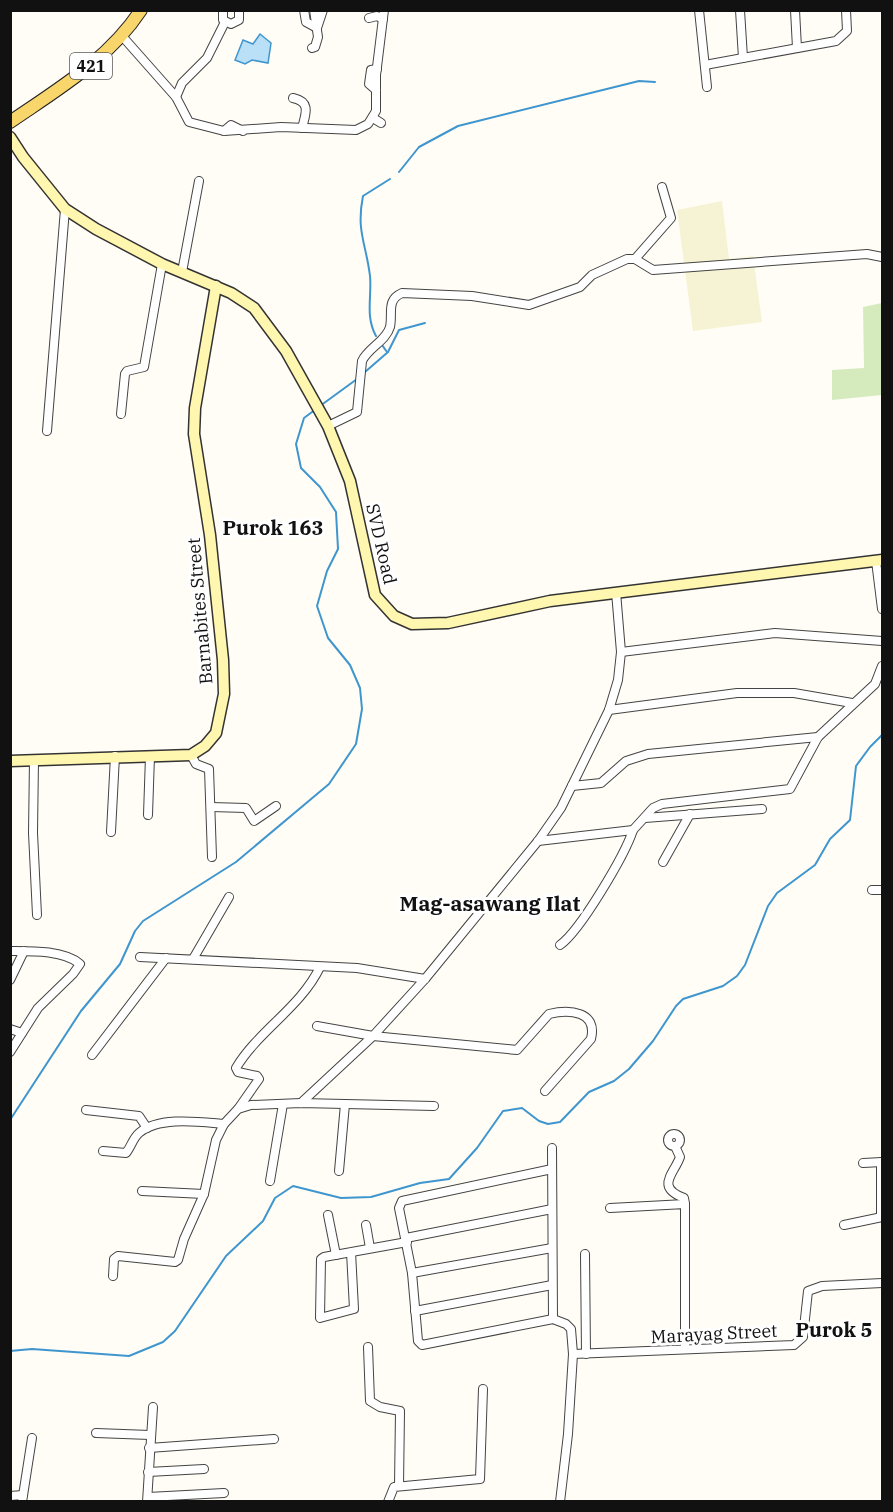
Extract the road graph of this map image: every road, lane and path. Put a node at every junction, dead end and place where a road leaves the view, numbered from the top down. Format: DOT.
graph roads {
  1 [pos="141,10"];
  2 [pos="223,10"];
  3 [pos="239,10"];
  4 [pos="304,10"];
  5 [pos="314,10"];
  6 [pos="322,10"];
  7 [pos="699,10"];
  8 [pos="740,10"];
  9 [pos="795,10"];
  10 [pos="846,10"];
  11 [pos="384,15"];
  12 [pos="369,18"];
  13 [pos="225,22"];
  14 [pos="317,28"];
  15 [pos="122,36"];
  16 [pos="312,48"];
  17 [pos="797,48"];
  18 [pos="743,58"];
  19 [pos="705,65"];
  20 [pos="707,87"];
  21 [pos="176,97"];
  22 [pos="292,98"];
  23 [pos="373,118"];
  24 [pos="10,122"];
  25 [pos="381,123"];
  26 [pos="302,128"];
  27 [pos="10,137"];
  28 [pos="199,181"];
  29 [pos="662,187"];
  30 [pos="65,209"];
  31 [pos="882,257"];
  32 [pos="635,259"];
  33 [pos="162,264"];
  34 [pos="182,272"];
  35 [pos="216,286"];
  36 [pos="121,414"];
  37 [pos="328,426"];
  38 [pos="47,431"];
  39 [pos="879,560"];
  40 [pos="616,592"];
  41 [pos="882,609"];
  42 [pos="882,641"];
  43 [pos="621,652"];
  44 [pos="882,666"];
  45 [pos="852,702"];
  46 [pos="609,710"];
  47 [pos="818,736"];
  48 [pos="191,755"];
  49 [pos="115,756"];
  50 [pos="150,756"];
  51 [pos="34,760"];
  52 [pos="10,762"];
  53 [pos="573,786"];
  54 [pos="276,806"];
  55 [pos="211,807"];
  56 [pos="762,809"];
  57 [pos="690,814"];
  58 [pos="148,815"];
  59 [pos="645,818"];
  60 [pos="633,830"];
  61 [pos="111,832"];
  62 [pos="538,841"];
  63 [pos="212,857"];
  64 [pos="663,862"];
  65 [pos="872,890"];
  66 [pos="882,890"];
  67 [pos="230,897"];
  68 [pos="37,915"];
  69 [pos="560,945"];
  70 [pos="10,951"];
  71 [pos="24,951"];
  72 [pos="140,957"];
  73 [pos="166,958"];
  74 [pos="194,959"];
  75 [pos="320,967"];
  76 [pos="10,980"];
  77 [pos="425,980"];
  78 [pos="317,1026"];
  79 [pos="10,1029"];
  80 [pos="22,1033"];
  81 [pos="373,1036"];
  82 [pos="10,1052"];
  83 [pos="92,1055"];
  84 [pos="545,1091"];
  85 [pos="301,1103"];
  86 [pos="283,1104"];
  87 [pos="345,1104"];
  88 [pos="434,1106"];
  89 [pos="238,1108"];
  90 [pos="86,1110"];
  91 [pos="224,1124"];
  92 [pos="147,1128"];
  93 [pos="675,1146"];
  94 [pos="552,1148"];
  95 [pos="103,1150"];
  96 [pos="882,1162"];
  97 [pos="863,1163"];
  98 [pos="552,1170"];
  99 [pos="339,1171"];
  100 [pos="270,1181"];
  101 [pos="142,1191"];
  102 [pos="204,1194"];
  103 [pos="685,1204"];
  104 [pos="610,1208"];
  105 [pos="552,1209"];
  106 [pos="328,1215"];
  107 [pos="882,1217"];
  108 [pos="366,1225"];
  109 [pos="844,1225"];
  110 [pos="406,1240"];
  111 [pos="370,1248"];
  112 [pos="552,1248"];
  113 [pos="351,1252"];
  114 [pos="585,1254"];
  115 [pos="336,1255"];
  116 [pos="412,1273"];
  117 [pos="113,1276"];
  118 [pos="882,1283"];
  119 [pos="552,1285"];
  120 [pos="415,1311"];
  121 [pos="553,1319"];
  122 [pos="368,1347"];
  123 [pos="685,1349"];
  124 [pos="573,1354"];
  125 [pos="586,1354"];
  126 [pos="483,1389"];
  127 [pos="153,1407"];
  128 [pos="96,1433"];
  129 [pos="150,1435"];
  130 [pos="32,1438"];
  131 [pos="274,1439"];
  132 [pos="149,1448"];
  133 [pos="204,1469"];
  134 [pos="148,1472"];
  135 [pos="399,1486"];
  136 [pos="224,1493"];
  137 [pos="10,1496"];
  138 [pos="22,1498"];
  139 [pos="147,1499"];
  140 [pos="388,1502"];
  141 [pos="560,1502"];
  1 -- 15 [label="main road, 421"];
  2 -- 13 [label="street"];
  3 -- 13 [label="street"];
  4 -- 14 [label="street"];
  5 -- 14 [label="street"];
  6 -- 14 [label="street"];
  7 -- 19 [label="street"];
  8 -- 18 [label="street"];
  9 -- 17 [label="street"];
  10 -- 17 [label="street"];
  11 -- 12 [label="street"];
  11 -- 23 [label="street"];
  13 -- 21 [label="street"];
  14 -- 16 [label="street"];
  15 -- 21 [label="street"];
  15 -- 24 [label="main road, 421"];
  17 -- 18 [label="street"];
  18 -- 19 [label="street"];
  19 -- 20 [label="street"];
  21 -- 26 [label="street"];
  22 -- 26 [label="street"];
  23 -- 25 [label="street"];
  23 -- 26 [label="street"];
  27 -- 30 [label="main road, SVD Road"];
  28 -- 34 [label="street"];
  29 -- 32 [label="street"];
  30 -- 33 [label="main road, SVD Road"];
  30 -- 38 [label="street"];
  31 -- 32 [label="street"];
  32 -- 37 [label="street"];
  33 -- 34 [label="main road, SVD Road"];
  33 -- 36 [label="street"];
  34 -- 35 [label="main road, SVD Road"];
  35 -- 37 [label="main road, SVD Road"];
  35 -- 48 [label="main road, Barnabites Street"];
  37 -- 40 [label="main road, SVD Road"];
  39 -- 40 [label="main road, SVD Road"];
  39 -- 41 [label="street"];
  40 -- 43 [label="street"];
  42 -- 43 [label="street"];
  43 -- 46 [label="street"];
  44 -- 45 [label="street"];
  45 -- 46 [label="street"];
  45 -- 47 [label="street"];
  46 -- 53 [label="street"];
  47 -- 53 [label="street"];
  47 -- 59 [label="street"];
  48 -- 50 [label="main road"];
  48 -- 55 [label="street"];
  49 -- 50 [label="main road"];
  49 -- 51 [label="main road"];
  49 -- 61 [label="street"];
  50 -- 58 [label="street"];
  51 -- 52 [label="main road"];
  51 -- 68 [label="street"];
  53 -- 62 [label="street"];
  54 -- 55 [label="street"];
  55 -- 63 [label="street"];
  56 -- 57 [label="street"];
  57 -- 59 [label="street"];
  57 -- 64 [label="street"];
  59 -- 60 [label="street"];
  60 -- 62 [label="street"];
  60 -- 69 [label="street"];
  62 -- 77 [label="street"];
  65 -- 66 [label="street"];
  67 -- 74 [label="street"];
  70 -- 71 [label="street"];
  71 -- 76 [label="street"];
  71 -- 80 [label="street"];
  72 -- 73 [label="street"];
  73 -- 74 [label="street"];
  73 -- 83 [label="street"];
  74 -- 75 [label="street"];
  75 -- 77 [label="street"];
  75 -- 89 [label="street"];
  77 -- 81 [label="street"];
  78 -- 81 [label="street"];
  79 -- 80 [label="street"];
  80 -- 82 [label="street"];
  81 -- 84 [label="street"];
  81 -- 85 [label="street"];
  85 -- 86 [label="street"];
  85 -- 87 [label="street"];
  86 -- 89 [label="street"];
  86 -- 100 [label="street"];
  87 -- 88 [label="street"];
  87 -- 99 [label="street"];
  89 -- 91 [label="street"];
  90 -- 92 [label="street"];
  91 -- 92 [label="street"];
  91 -- 102 [label="street"];
  92 -- 95 [label="street"];
  93 -- 103 [label="street"];
  94 -- 98 [label="street"];
  96 -- 97 [label="street"];
  96 -- 107 [label="street"];
  98 -- 105 [label="street"];
  98 -- 110 [label="street"];
  101 -- 102 [label="street"];
  102 -- 117 [label="street"];
  103 -- 104 [label="street"];
  103 -- 123 [label="street"];
  105 -- 110 [label="street"];
  105 -- 112 [label="street"];
  106 -- 115 [label="street"];
  107 -- 109 [label="street"];
  108 -- 111 [label="street"];
  110 -- 111 [label="street"];
  110 -- 116 [label="street"];
  111 -- 113 [label="street"];
  112 -- 116 [label="street"];
  112 -- 119 [label="street"];
  113 -- 115 [label="street"];
  113 -- 115 [label="street"];
  114 -- 125 [label="street"];
  116 -- 120 [label="street"];
  118 -- 123 [label="street, Marayag Street"];
  119 -- 120 [label="street"];
  119 -- 121 [label="street"];
  120 -- 121 [label="street"];
  121 -- 124 [label="street"];
  122 -- 135 [label="street"];
  123 -- 125 [label="street, Marayag Street"];
  124 -- 125 [label="street, Marayag Street"];
  124 -- 141 [label="street"];
  126 -- 135 [label="street"];
  127 -- 129 [label="street"];
  128 -- 129 [label="street"];
  129 -- 132 [label="street"];
  130 -- 138 [label="street"];
  131 -- 132 [label="street"];
  132 -- 134 [label="street"];
  133 -- 134 [label="street"];
  134 -- 139 [label="street"];
  135 -- 140 [label="street"];
  136 -- 139 [label="street"];
  137 -- 138 [label="street"];
}
